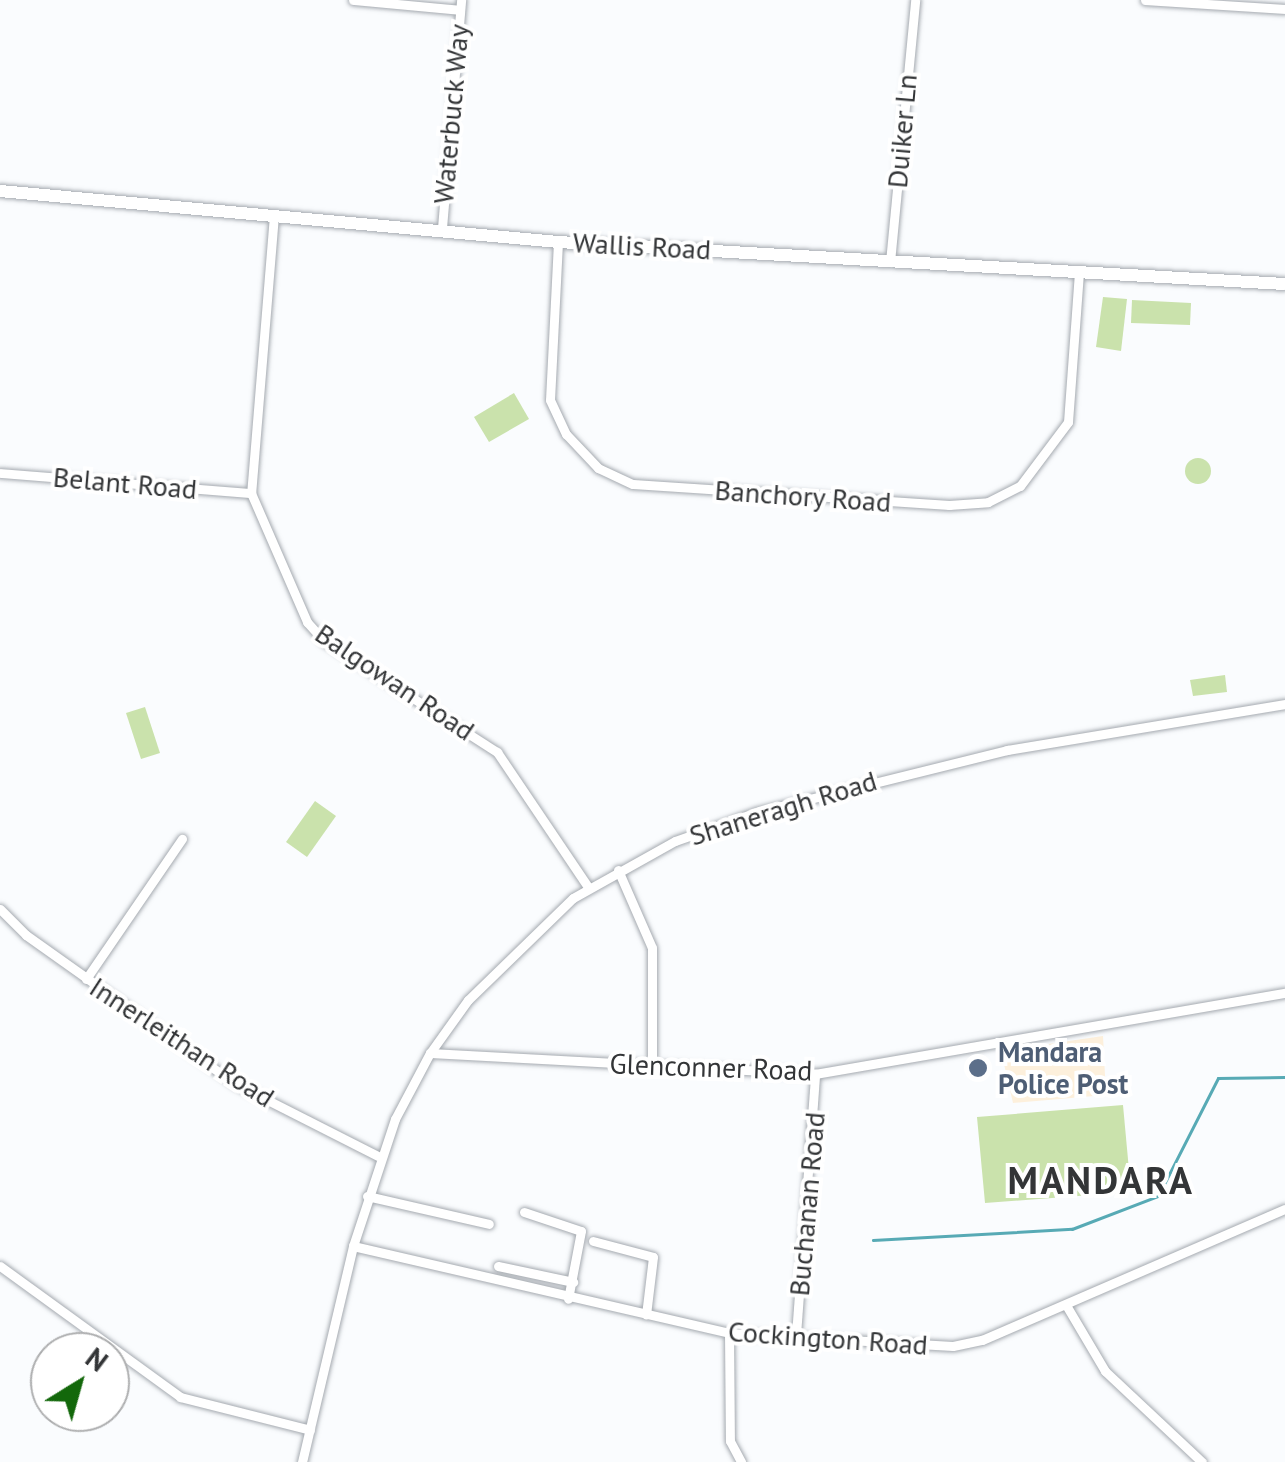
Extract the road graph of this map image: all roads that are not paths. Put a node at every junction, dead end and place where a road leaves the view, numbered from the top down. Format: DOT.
graph roads {
  1 [pos="352,0"];
  2 [pos="915,0"];
  3 [pos="1145,0"];
  4 [pos="1157,0"];
  5 [pos="460,5"];
  6 [pos="1285,8"];
  7 [pos="0,191"];
  8 [pos="274,215"];
  9 [pos="442,228"];
  10 [pos="558,242"];
  11 [pos="890,262"];
  12 [pos="1080,271"];
  13 [pos="1285,284"];
  14 [pos="0,473"];
  15 [pos="251,493"];
  16 [pos="1285,704"];
  17 [pos="182,839"];
  18 [pos="618,870"];
  19 [pos="588,886"];
  20 [pos="0,909"];
  21 [pos="86,979"];
  22 [pos="1285,993"];
  23 [pos="430,1053"];
  24 [pos="652,1066"];
  25 [pos="815,1074"];
  26 [pos="378,1156"];
  27 [pos="367,1196"];
  28 [pos="1285,1209"];
  29 [pos="524,1212"];
  30 [pos="489,1224"];
  31 [pos="594,1242"];
  32 [pos="353,1246"];
  33 [pos="0,1266"];
  34 [pos="498,1266"];
  35 [pos="573,1282"];
  36 [pos="568,1299"];
  37 [pos="1066,1304"];
  38 [pos="646,1316"];
  39 [pos="729,1333"];
  40 [pos="796,1335"];
  41 [pos="310,1430"];
  42 [pos="302,1462"];
  43 [pos="740,1462"];
  44 [pos="1202,1462"];
  1 -- 5 [label="street"];
  2 -- 11 [label="street, Duiker Ln"];
  3 -- 4 [label="street"];
  4 -- 6 [label="street"];
  5 -- 9 [label="street, Waterbuck Way"];
  7 -- 8 [label="street, Wallis Road"];
  8 -- 9 [label="street, Wallis Road"];
  8 -- 15 [label="street, Balgowan Road"];
  9 -- 10 [label="street, Wallis Road"];
  10 -- 11 [label="street, Wallis Road"];
  10 -- 12 [label="street, Banchory Road"];
  11 -- 12 [label="street, Wallis Road"];
  12 -- 13 [label="street, Wallis Road"];
  14 -- 15 [label="street, Belant Road"];
  15 -- 19 [label="street, Balgowan Road"];
  16 -- 18 [label="street, Shaneragh Road"];
  17 -- 21 [label="street"];
  18 -- 19 [label="street, Shaneragh Road"];
  18 -- 24 [label="street"];
  19 -- 23 [label="street, Shaneragh Road"];
  20 -- 21 [label="street, Innerleithan Road"];
  21 -- 26 [label="street, Innerleithan Road"];
  22 -- 25 [label="street, Glenconner Road"];
  23 -- 24 [label="street, Glenconner Road"];
  23 -- 26 [label="street, Shaneragh Road"];
  24 -- 25 [label="street, Glenconner Road"];
  25 -- 40 [label="street, Buchanan Road"];
  26 -- 27 [label="street, Shaneragh Road"];
  27 -- 30 [label="street"];
  27 -- 32 [label="street, Shaneragh Road"];
  28 -- 37 [label="street, Cockington Road"];
  29 -- 35 [label="street"];
  31 -- 38 [label="street"];
  32 -- 36 [label="street, Cockington Road"];
  32 -- 41 [label="street, Shaneragh Road"];
  33 -- 41 [label="street"];
  34 -- 35 [label="street"];
  35 -- 36 [label="street"];
  36 -- 38 [label="street, Cockington Road"];
  37 -- 40 [label="street, Cockington Road"];
  37 -- 44 [label="street"];
  38 -- 39 [label="street, Cockington Road"];
  39 -- 40 [label="street, Cockington Road"];
  39 -- 43 [label="street"];
  41 -- 42 [label="street, Shaneragh Road"];
}
